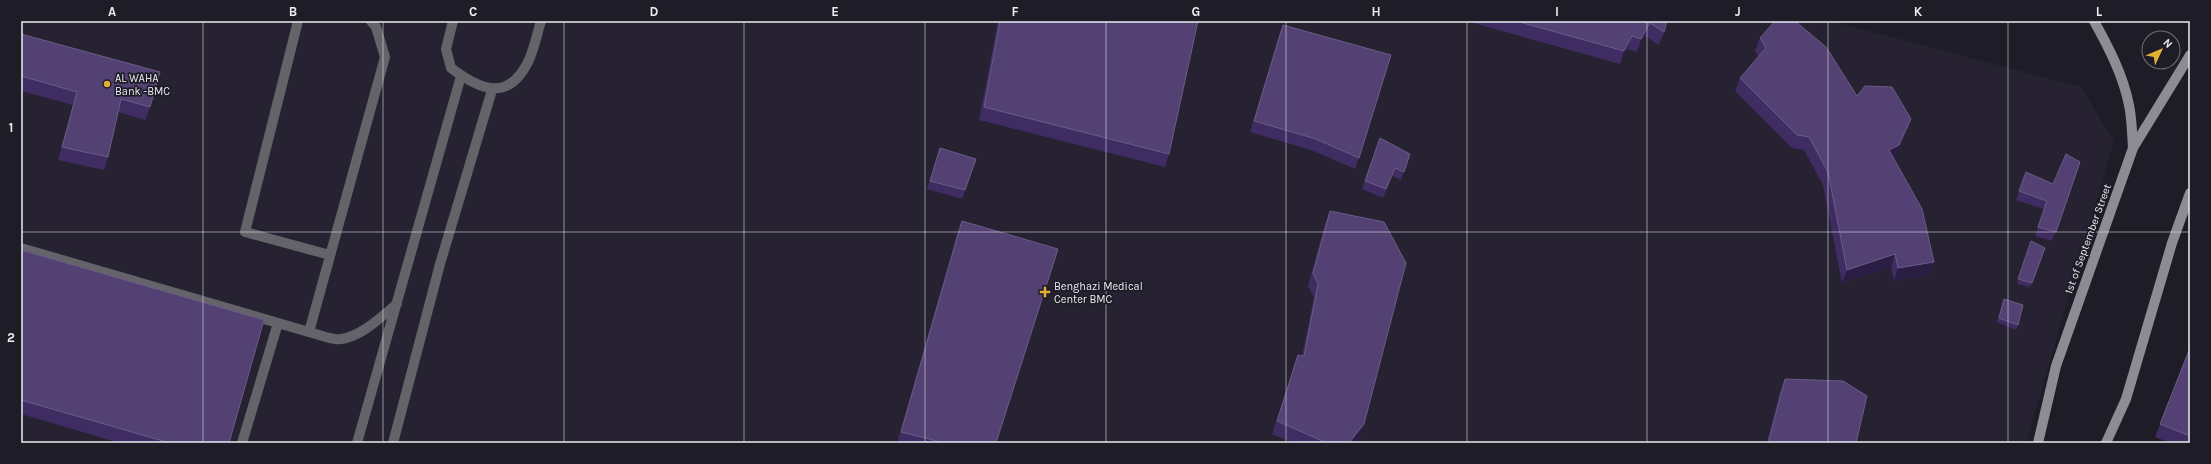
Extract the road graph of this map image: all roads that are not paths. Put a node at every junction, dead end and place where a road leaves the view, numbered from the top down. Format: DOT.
graph roads {
  1 [pos="298,21"];
  2 [pos="371,21"];
  3 [pos="453,21"];
  4 [pos="541,21"];
  5 [pos="2094,21"];
  6 [pos="2190,55"];
  7 [pos="461,76"];
  8 [pos="492,90"];
  9 [pos="2134,148"];
  10 [pos="2190,192"];
  11 [pos="21,248"];
  12 [pos="330,255"];
  13 [pos="396,304"];
  14 [pos="278,323"];
  15 [pos="309,332"];
  16 [pos="242,443"];
  17 [pos="357,443"];
  18 [pos="392,443"];
  19 [pos="2038,443"];
  20 [pos="2106,443"];
  1 -- 12 [label="lane"];
  2 -- 12 [label="lane"];
  3 -- 7 [label="lane"];
  4 -- 8 [label="lane"];
  5 -- 9 [label="street"];
  6 -- 9 [label="street, 1st of September Street"];
  7 -- 8 [label="lane"];
  7 -- 13 [label="lane"];
  8 -- 18 [label="lane"];
  9 -- 19 [label="street, 1st of September Street"];
  10 -- 20 [label="street"];
  11 -- 14 [label="lane"];
  12 -- 15 [label="lane"];
  13 -- 15 [label="lane"];
  13 -- 17 [label="lane"];
  14 -- 15 [label="lane"];
  14 -- 16 [label="lane"];
}
